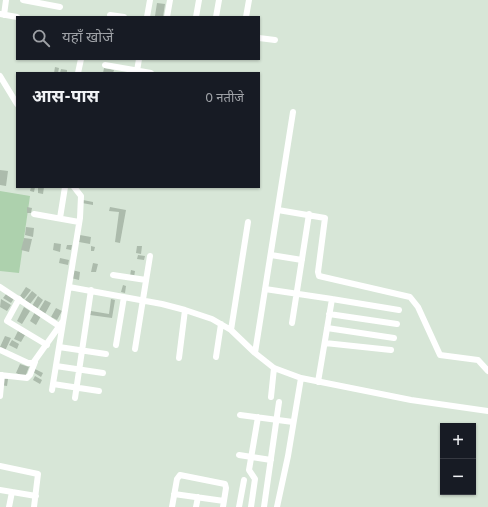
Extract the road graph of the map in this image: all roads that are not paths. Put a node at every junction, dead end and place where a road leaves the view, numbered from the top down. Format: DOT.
graph roads {
  1 [pos="6,0"];
  2 [pos="23,0"];
  3 [pos="150,0"];
  4 [pos="170,0"];
  5 [pos="199,0"];
  6 [pos="218,0"];
  7 [pos="249,0"];
  8 [pos="60,7"];
  9 [pos="2,15"];
  10 [pos="110,15"];
  11 [pos="117,16"];
  12 [pos="147,16"];
  13 [pos="167,16"];
  14 [pos="196,16"];
  15 [pos="216,16"];
  16 [pos="246,16"];
  17 [pos="16,17"];
  18 [pos="260,38"];
  19 [pos="275,40"];
  20 [pos="81,60"];
  21 [pos="139,60"];
  22 [pos="105,65"];
  23 [pos="116,69"];
  24 [pos="137,71"];
  25 [pos="78,72"];
  26 [pos="144,72"];
  27 [pos="0,76"];
  28 [pos="16,102"];
  29 [pos="293,112"];
  30 [pos="65,188"];
  31 [pos="75,188"];
  32 [pos="278,210"];
  33 [pos="34,214"];
  34 [pos="309,214"];
  35 [pos="60,218"];
  36 [pos="79,222"];
  37 [pos="248,222"];
  38 [pos="271,255"];
  39 [pos="150,256"];
  40 [pos="302,260"];
  41 [pos="113,275"];
  42 [pos="146,280"];
  43 [pos="0,287"];
  44 [pos="69,287"];
  45 [pos="265,289"];
  46 [pos="91,290"];
  47 [pos="297,294"];
  48 [pos="124,296"];
  49 [pos="19,299"];
  50 [pos="332,299"];
  51 [pos="143,300"];
  52 [pos="186,310"];
  53 [pos="399,310"];
  54 [pos="329,314"];
  55 [pos="64,320"];
  56 [pos="292,323"];
  57 [pos="221,324"];
  58 [pos="397,324"];
  59 [pos="59,326"];
  60 [pos="327,328"];
  61 [pos="231,330"];
  62 [pos="394,338"];
  63 [pos="325,343"];
  64 [pos="47,345"];
  65 [pos="116,345"];
  66 [pos="59,347"];
  67 [pos="135,349"];
  68 [pos="0,350"];
  69 [pos="82,350"];
  70 [pos="392,350"];
  71 [pos="255,353"];
  72 [pos="106,354"];
  73 [pos="216,357"];
  74 [pos="179,358"];
  75 [pos="35,362"];
  76 [pos="56,366"];
  77 [pos="274,368"];
  78 [pos="79,369"];
  79 [pos="488,371"];
  80 [pos="103,372"];
  81 [pos="1,375"];
  82 [pos="301,378"];
  83 [pos="318,382"];
  84 [pos="76,387"];
  85 [pos="99,391"];
  86 [pos="0,396"];
  87 [pos="271,397"];
  88 [pos="75,398"];
  89 [pos="279,402"];
  90 [pos="488,411"];
  91 [pos="240,415"];
  92 [pos="258,417"];
  93 [pos="277,420"];
  94 [pos="293,422"];
  95 [pos="239,455"];
  96 [pos="251,457"];
  97 [pos="271,460"];
  98 [pos="0,466"];
  99 [pos="244,480"];
  100 [pos="0,490"];
  101 [pos="12,492"];
  102 [pos="174,494"];
  103 [pos="36,496"];
  104 [pos="198,497"];
  105 [pos="224,504"];
  106 [pos="239,506"];
  107 [pos="9,507"];
  108 [pos="34,507"];
  109 [pos="172,507"];
  110 [pos="196,507"];
  111 [pos="252,507"];
  112 [pos="264,507"];
  113 [pos="277,507"];
  1 -- 9 [label="street"];
  2 -- 8 [label="street"];
  3 -- 12 [label="street"];
  4 -- 13 [label="street"];
  5 -- 14 [label="street"];
  6 -- 15 [label="street"];
  7 -- 16 [label="street"];
  9 -- 17 [label="street"];
  10 -- 11 [label="street"];
  18 -- 19 [label="street"];
  20 -- 25 [label="street"];
  21 -- 24 [label="street"];
  22 -- 23 [label="street"];
  23 -- 24 [label="street"];
  24 -- 26 [label="street"];
  27 -- 28 [label="street"];
  29 -- 32 [label="street"];
  30 -- 35 [label="street"];
  31 -- 36 [label="street"];
  32 -- 34 [label="street"];
  32 -- 38 [label="street"];
  33 -- 35 [label="street"];
  34 -- 40 [label="street"];
  34 -- 79 [label="street"];
  35 -- 36 [label="street"];
  36 -- 44 [label="street"];
  37 -- 61 [label="street"];
  38 -- 40 [label="street"];
  38 -- 45 [label="street"];
  39 -- 42 [label="street"];
  40 -- 47 [label="street"];
  41 -- 42 [label="street"];
  42 -- 51 [label="street"];
  43 -- 49 [label="street"];
  44 -- 46 [label="street"];
  44 -- 55 [label="street"];
  45 -- 47 [label="street"];
  45 -- 71 [label="street"];
  46 -- 48 [label="street"];
  46 -- 69 [label="street"];
  47 -- 50 [label="street"];
  47 -- 56 [label="street"];
  48 -- 51 [label="street"];
  48 -- 65 [label="street"];
  49 -- 59 [label="street"];
  49 -- 64 [label="street"];
  50 -- 53 [label="street"];
  50 -- 54 [label="street"];
  51 -- 52 [label="street"];
  51 -- 67 [label="street"];
  52 -- 57 [label="street"];
  52 -- 74 [label="street"];
  54 -- 58 [label="street"];
  54 -- 60 [label="street"];
  55 -- 59 [label="street"];
  55 -- 66 [label="street"];
  57 -- 61 [label="street"];
  57 -- 73 [label="street"];
  59 -- 64 [label="street"];
  60 -- 62 [label="street"];
  60 -- 63 [label="street"];
  61 -- 71 [label="street"];
  63 -- 70 [label="street"];
  63 -- 83 [label="street"];
  64 -- 75 [label="street"];
  66 -- 69 [label="street"];
  66 -- 76 [label="street"];
  68 -- 75 [label="street"];
  69 -- 72 [label="street"];
  69 -- 78 [label="street"];
  71 -- 77 [label="street"];
  75 -- 81 [label="street"];
  76 -- 78 [label="street"];
  76 -- 84 [label="street"];
  77 -- 82 [label="street"];
  77 -- 87 [label="street"];
  78 -- 80 [label="street"];
  78 -- 84 [label="street"];
  81 -- 86 [label="street"];
  82 -- 83 [label="street"];
  82 -- 94 [label="street"];
  83 -- 90 [label="street"];
  84 -- 85 [label="street"];
  84 -- 88 [label="street"];
  89 -- 93 [label="street"];
  91 -- 92 [label="street"];
  92 -- 93 [label="street"];
  92 -- 96 [label="street"];
  93 -- 94 [label="street"];
  93 -- 97 [label="street"];
  94 -- 113 [label="street"];
  95 -- 96 [label="street"];
  96 -- 97 [label="street"];
  96 -- 111 [label="street"];
  97 -- 112 [label="street"];
  98 -- 103 [label="street"];
  99 -- 106 [label="street"];
  100 -- 101 [label="street"];
  101 -- 103 [label="street"];
  101 -- 107 [label="street"];
  102 -- 104 [label="street"];
  102 -- 105 [label="street"];
  102 -- 109 [label="street"];
  103 -- 108 [label="street"];
  104 -- 105 [label="street"];
  104 -- 110 [label="street"];
  106 -- 111 [label="street"];
}
